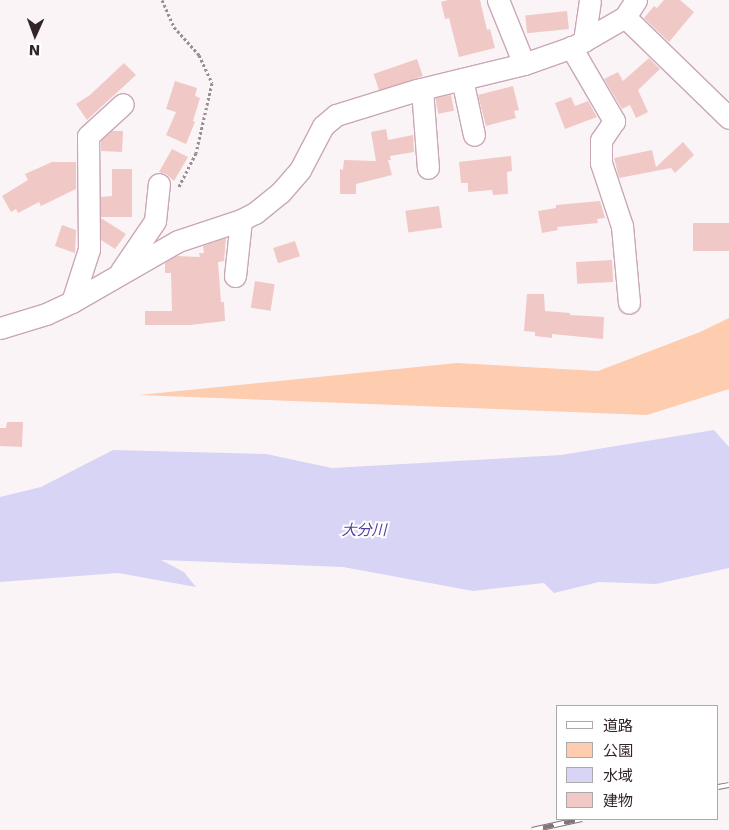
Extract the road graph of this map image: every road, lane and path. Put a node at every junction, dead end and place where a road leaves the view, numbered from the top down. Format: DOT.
graph roads {
  1 [pos="162,0"];
  2 [pos="498,0"];
  3 [pos="590,0"];
  4 [pos="630,9"];
  5 [pos="578,44"];
  6 [pos="524,64"];
  7 [pos="462,79"];
  8 [pos="422,89"];
  9 [pos="123,104"];
  10 [pos="729,118"];
  11 [pos="474,135"];
  12 [pos="428,168"];
  13 [pos="167,188"];
  14 [pos="241,220"];
  15 [pos="236,276"];
  16 [pos="117,277"];
  17 [pos="72,302"];
  18 [pos="629,303"];
  19 [pos="0,328"];
  1 -- 13 [label="path"];
  2 -- 6 [label="street"];
  3 -- 5 [label="street"];
  4 -- 5 [label="street"];
  4 -- 10 [label="street"];
  5 -- 6 [label="street"];
  5 -- 18 [label="street"];
  6 -- 7 [label="street"];
  7 -- 8 [label="street"];
  7 -- 11 [label="street"];
  8 -- 12 [label="street"];
  8 -- 14 [label="street"];
  9 -- 17 [label="street"];
  13 -- 16 [label="street"];
  14 -- 15 [label="street"];
  14 -- 16 [label="street"];
  16 -- 17 [label="street"];
  17 -- 19 [label="street"];
}
